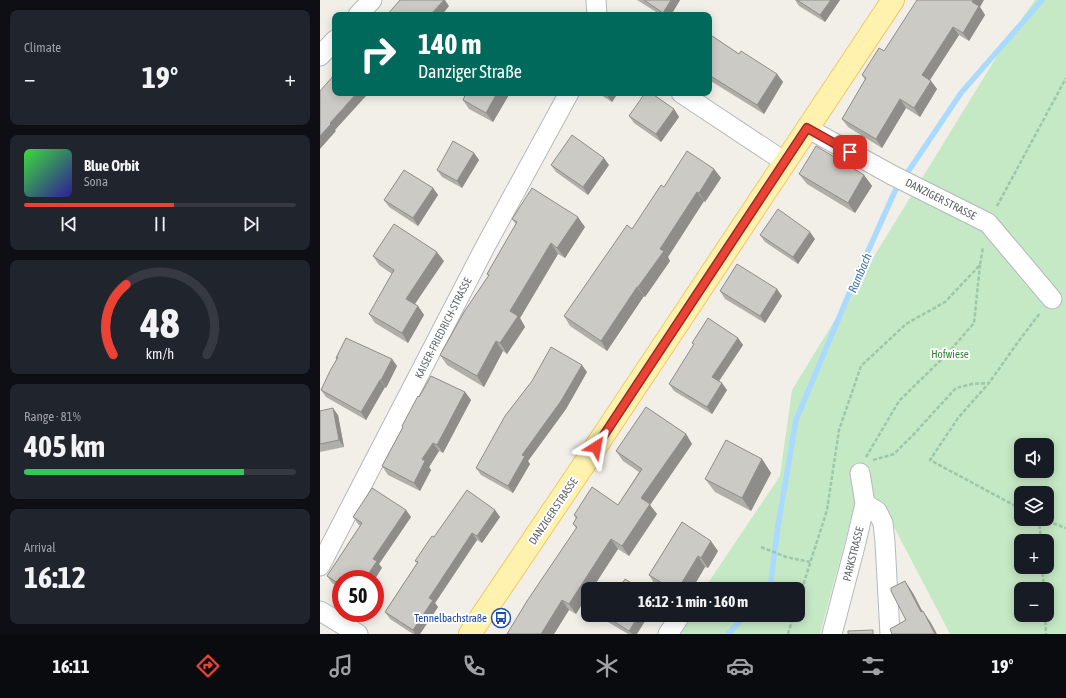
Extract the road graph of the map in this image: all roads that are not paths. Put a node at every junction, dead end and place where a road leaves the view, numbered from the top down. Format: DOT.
graph roads {
  1 [pos="372,0"];
  2 [pos="596,0"];
  3 [pos="893,0"];
  4 [pos="361,12"];
  5 [pos="597,12"];
  6 [pos="332,43"];
  7 [pos="320,56"];
  8 [pos="567,96"];
  9 [pos="686,96"];
  10 [pos="807,128"];
  11 [pos="785,162"];
  12 [pos="1052,299"];
  13 [pos="861,468"];
  14 [pos="865,504"];
  15 [pos="320,566"];
  16 [pos="320,611"];
  17 [pos="358,634"];
  18 [pos="470,634"];
  19 [pos="832,634"];
  20 [pos="890,634"];
  1 -- 4 [label="street"];
  2 -- 5 [label="street"];
  3 -- 10 [label="main road, DANZIGER STRASSE"];
  6 -- 7 [label="street"];
  8 -- 15 [label="street, KAISER-FRIEDRICH-STRASSE"];
  9 -- 11 [label="street"];
  10 -- 11 [label="main road, DANZIGER STRASSE"];
  10 -- 12 [label="street, DANZIGER STRASSE"];
  11 -- 18 [label="main road, DANZIGER STRASSE"];
  13 -- 14 [label="street, PARKSTRASSE"];
  14 -- 19 [label="street, PARKSTRASSE"];
  14 -- 20 [label="street"];
  16 -- 17 [label="street"];
}
